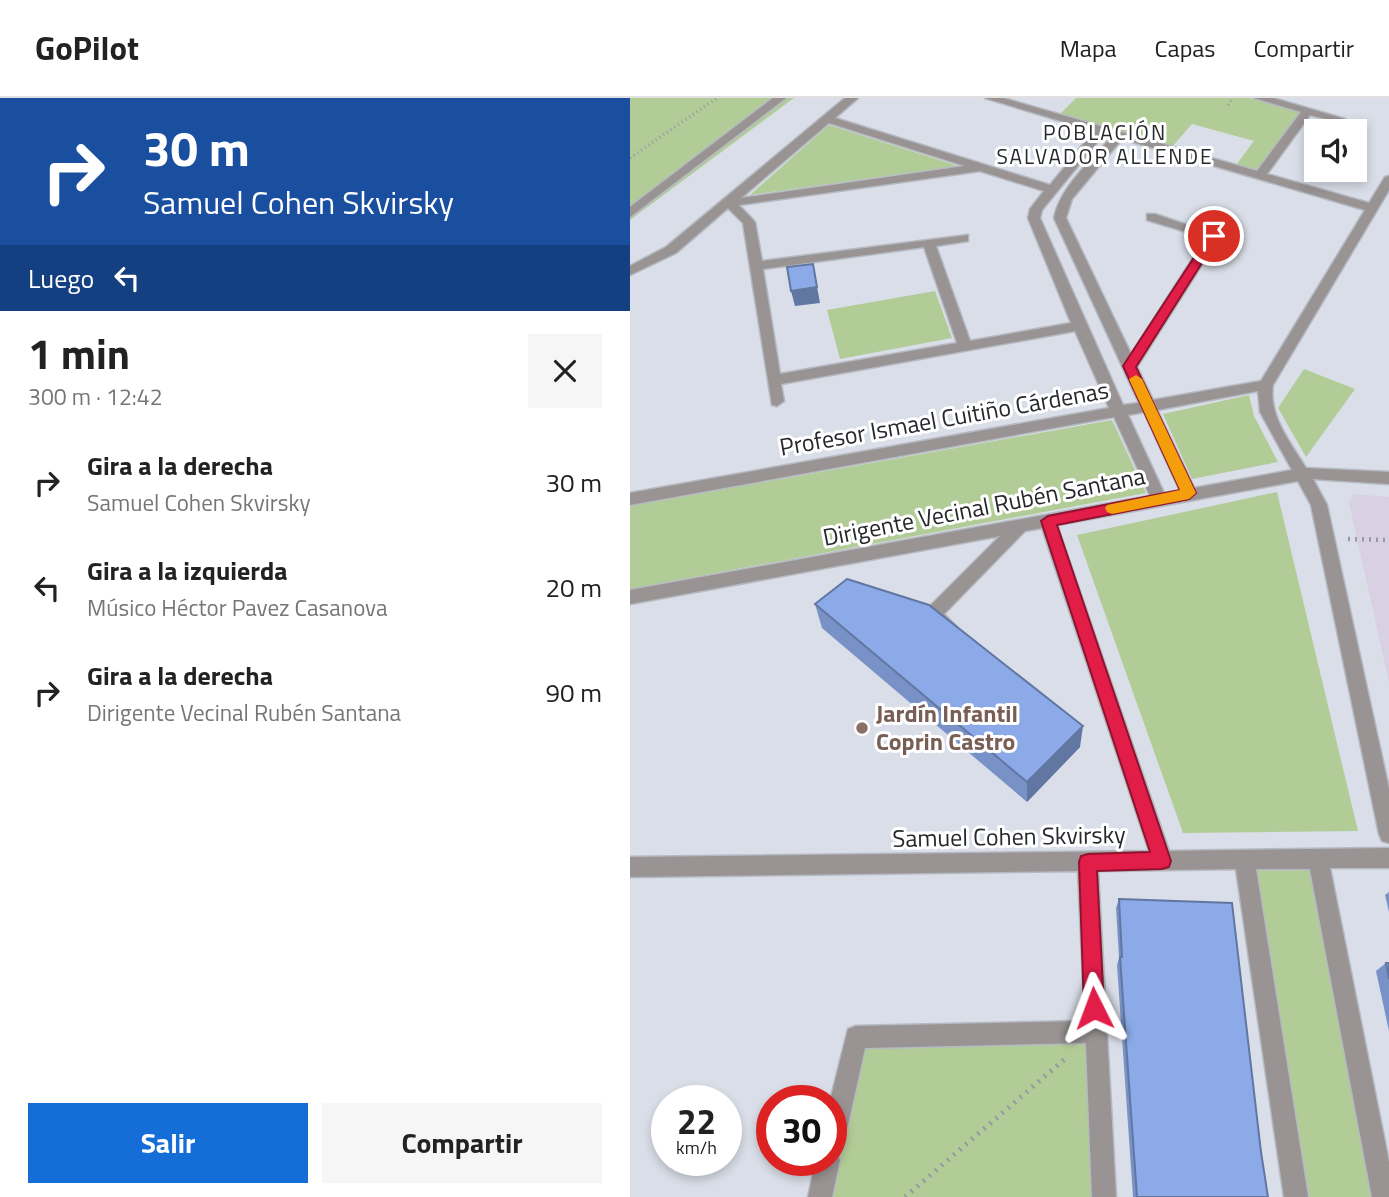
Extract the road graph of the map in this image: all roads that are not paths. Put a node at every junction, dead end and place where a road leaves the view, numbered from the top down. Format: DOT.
graph roads {
  1 [pos="780,98"];
  2 [pos="852,98"];
  3 [pos="991,98"];
  4 [pos="1260,98"];
  5 [pos="1308,110"];
  6 [pos="827,119"];
  7 [pos="1339,119"];
  8 [pos="1101,130"];
  9 [pos="1119,135"];
  10 [pos="982,167"];
  11 [pos="1260,176"];
  12 [pos="1389,180"];
  13 [pos="1051,189"];
  14 [pos="730,203"];
  15 [pos="1372,208"];
  16 [pos="630,212"];
  17 [pos="1151,217"];
  18 [pos="1214,236"];
  19 [pos="964,238"];
  20 [pos="929,243"];
  21 [pos="1235,243"];
  22 [pos="756,265"];
  23 [pos="630,271"];
  24 [pos="1079,326"];
  25 [pos="965,347"];
  26 [pos="1130,366"];
  27 [pos="774,380"];
  28 [pos="1266,385"];
  29 [pos="777,401"];
  30 [pos="1148,406"];
  31 [pos="1119,411"];
  32 [pos="1303,474"];
  33 [pos="1389,478"];
  34 [pos="1189,493"];
  35 [pos="630,499"];
  36 [pos="1159,499"];
  37 [pos="1048,521"];
  38 [pos="1020,526"];
  39 [pos="630,597"];
  40 [pos="962,639"];
  41 [pos="1389,834"];
  42 [pos="1389,858"];
  43 [pos="1318,859"];
  44 [pos="1162,861"];
  45 [pos="1245,861"];
  46 [pos="1088,862"];
  47 [pos="630,867"];
  48 [pos="1095,1032"];
  49 [pos="845,1085"];
  50 [pos="825,1176"];
  51 [pos="820,1197"];
  52 [pos="1104,1197"];
  53 [pos="1296,1197"];
  54 [pos="1384,1197"];
  1 -- 16 [label="street"];
  2 -- 6 [label="street"];
  3 -- 8 [label="street"];
  4 -- 5 [label="street"];
  5 -- 7 [label="street"];
  5 -- 11 [label="street"];
  6 -- 10 [label="street"];
  6 -- 14 [label="street"];
  8 -- 9 [label="street"];
  8 -- 13 [label="street"];
  9 -- 11 [label="street"];
  9 -- 26 [label="street"];
  10 -- 13 [label="street"];
  10 -- 14 [label="street"];
  11 -- 15 [label="street"];
  12 -- 15 [label="street"];
  13 -- 24 [label="street"];
  14 -- 22 [label="street"];
  14 -- 23 [label="street"];
  15 -- 28 [label="street"];
  17 -- 18 [label="street"];
  18 -- 21 [label="street"];
  18 -- 26 [label="street"];
  19 -- 20 [label="street"];
  20 -- 22 [label="street"];
  20 -- 25 [label="street"];
  22 -- 27 [label="street"];
  24 -- 25 [label="street"];
  24 -- 31 [label="street"];
  25 -- 27 [label="street"];
  26 -- 30 [label="street"];
  27 -- 29 [label="street"];
  28 -- 30 [label="street, Profesor Ismael Cuitiño Cárdenas"];
  28 -- 32 [label="street"];
  30 -- 31 [label="street, Profesor Ismael Cuitiño Cárdenas"];
  30 -- 34 [label="street"];
  31 -- 35 [label="street, Profesor Ismael Cuitiño Cárdenas"];
  31 -- 36 [label="street"];
  32 -- 33 [label="street, Dirigente Vecinal Rubén Santana"];
  32 -- 34 [label="street, Dirigente Vecinal Rubén Santana"];
  32 -- 41 [label="street"];
  34 -- 36 [label="street, Dirigente Vecinal Rubén Santana"];
  36 -- 37 [label="street, Dirigente Vecinal Rubén Santana"];
  37 -- 38 [label="street, Dirigente Vecinal Rubén Santana"];
  37 -- 44 [label="street"];
  38 -- 39 [label="street, Dirigente Vecinal Rubén Santana"];
  38 -- 40 [label="street"];
  42 -- 43 [label="street, Samuel Cohen Skvirsky"];
  43 -- 45 [label="street, Samuel Cohen Skvirsky"];
  43 -- 54 [label="street"];
  44 -- 45 [label="street, Samuel Cohen Skvirsky"];
  44 -- 46 [label="street, Samuel Cohen Skvirsky"];
  45 -- 53 [label="street"];
  46 -- 47 [label="street, Samuel Cohen Skvirsky"];
  46 -- 48 [label="street"];
  48 -- 49 [label="street"];
  48 -- 52 [label="street"];
  50 -- 51 [label="street"];
}
